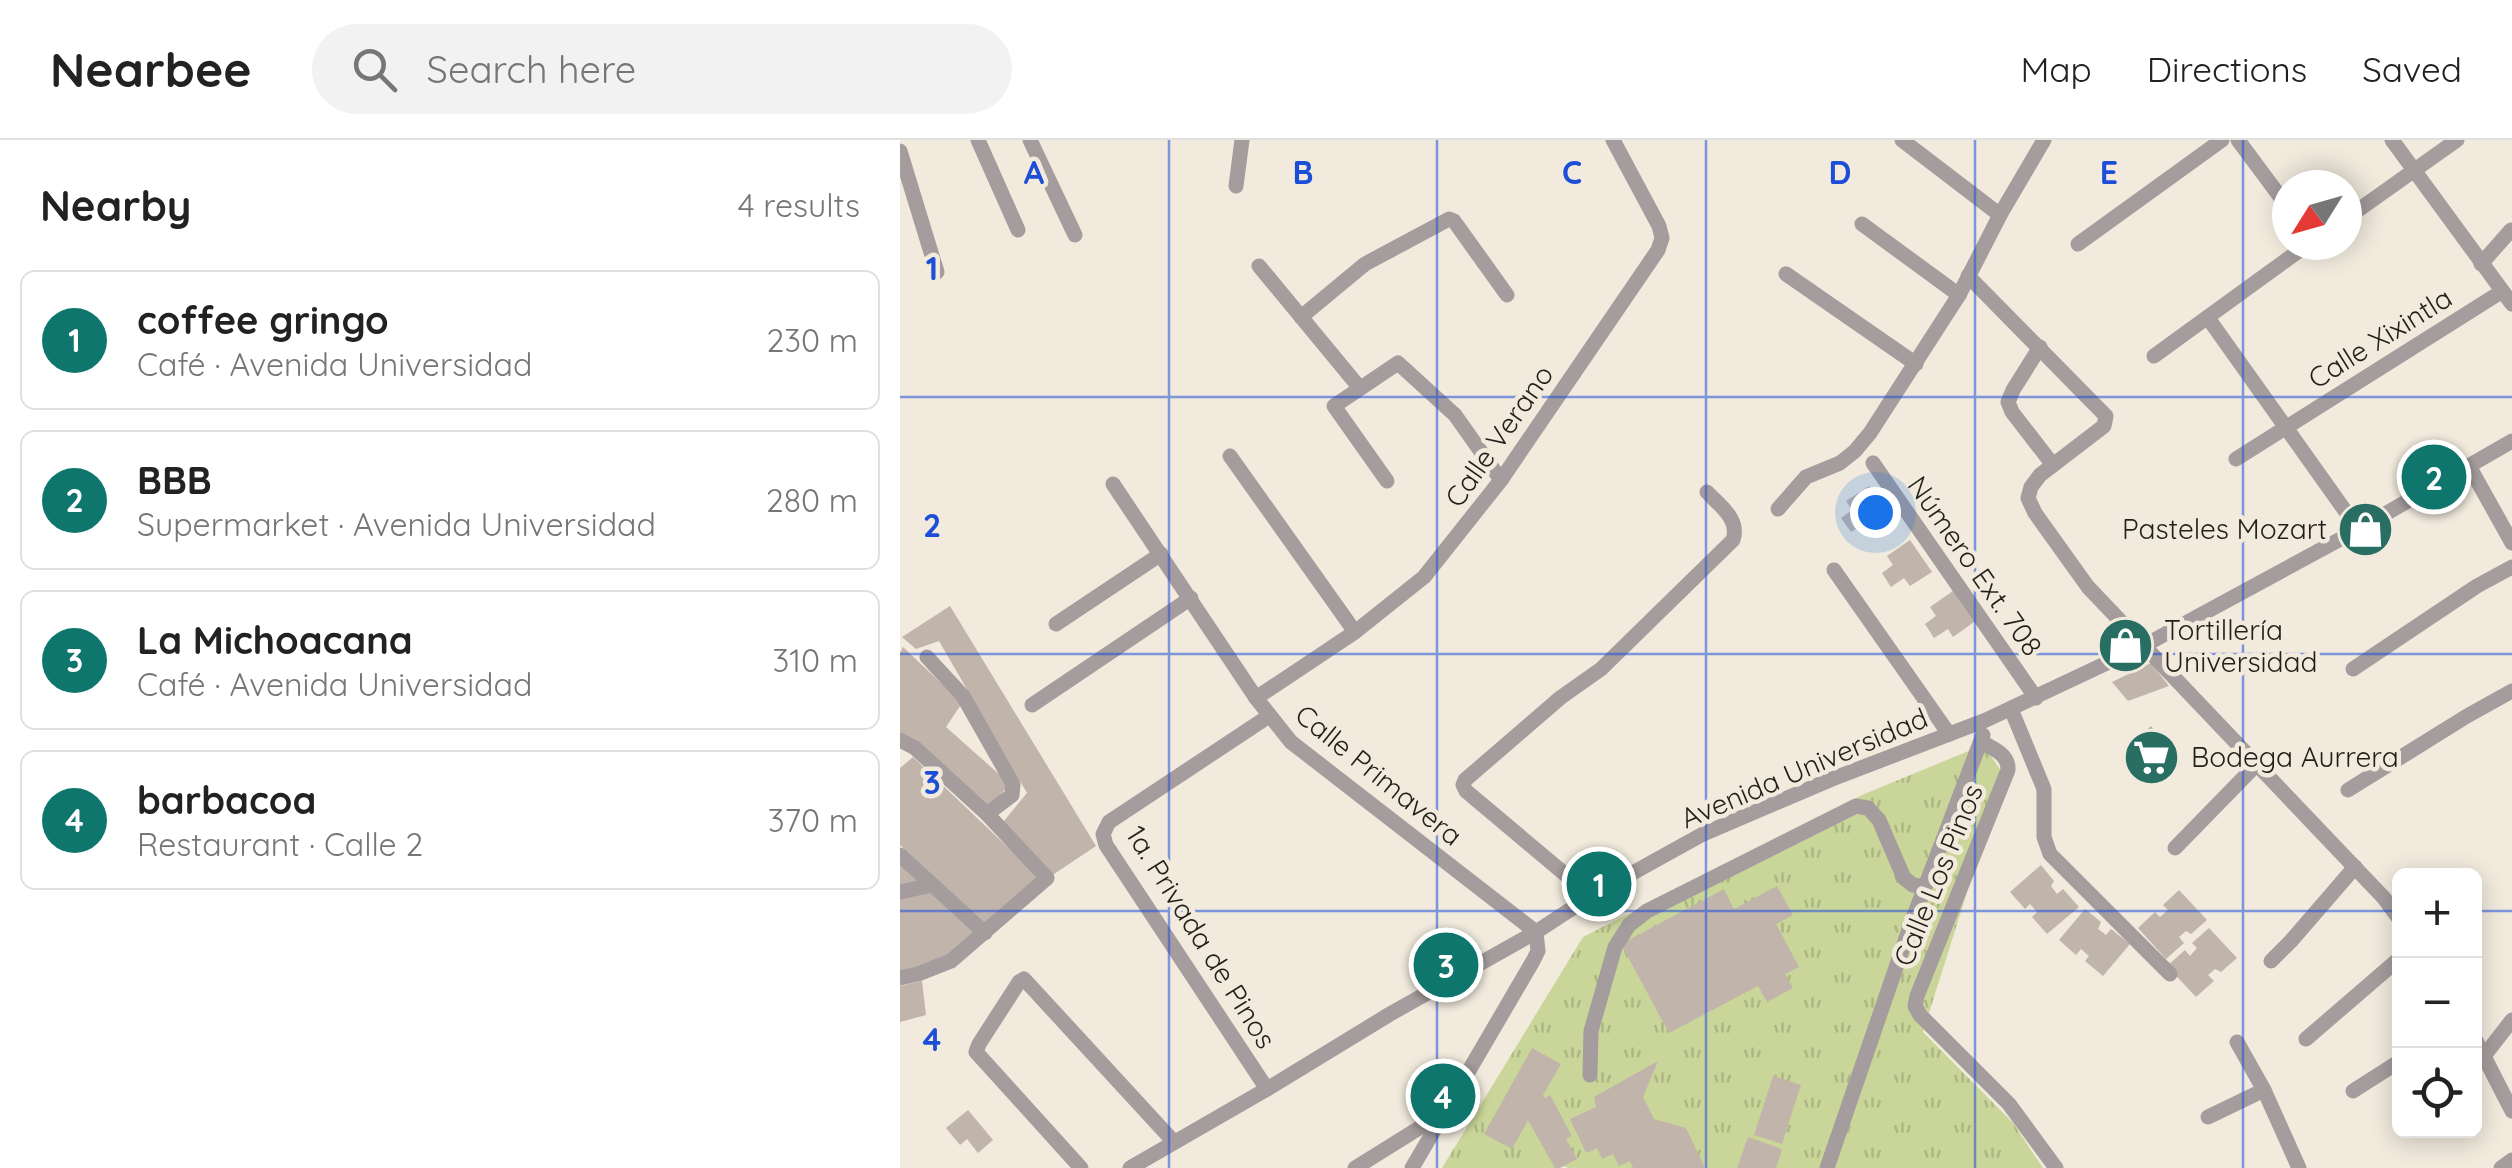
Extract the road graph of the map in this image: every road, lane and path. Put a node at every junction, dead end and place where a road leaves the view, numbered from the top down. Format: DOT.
graph roads {
  1 [pos="978,140"];
  2 [pos="1030,140"];
  3 [pos="1242,140"];
  4 [pos="1613,140"];
  5 [pos="1902,140"];
  6 [pos="2044,140"];
  7 [pos="2222,140"];
  8 [pos="2238,140"];
  9 [pos="2392,140"];
  10 [pos="2457,140"];
  11 [pos="900,151"];
  12 [pos="2414,171"];
  13 [pos="1236,186"];
  14 [pos="2272,186"];
  15 [pos="2362,207"];
  16 [pos="2000,215"];
  17 [pos="1862,224"];
  18 [pos="1018,230"];
  19 [pos="2511,230"];
  20 [pos="1075,235"];
  21 [pos="2078,244"];
  22 [pos="2287,260"];
  23 [pos="2482,264"];
  24 [pos="1259,266"];
  25 [pos="937,272"];
  26 [pos="1786,274"];
  27 [pos="1968,276"];
  28 [pos="1507,295"];
  29 [pos="1958,295"];
  30 [pos="2508,298"];
  31 [pos="1301,318"];
  32 [pos="2208,318"];
  33 [pos="2040,348"];
  34 [pos="2154,356"];
  35 [pos="1916,364"];
  36 [pos="1359,387"];
  37 [pos="2286,427"];
  38 [pos="2512,441"];
  39 [pos="1230,456"];
  40 [pos="2236,460"];
  41 [pos="1874,463"];
  42 [pos="2052,466"];
  43 [pos="2469,466"];
  44 [pos="1501,480"];
  45 [pos="1387,481"];
  46 [pos="1113,484"];
  47 [pos="1706,492"];
  48 [pos="1778,509"];
  49 [pos="2346,512"];
  50 [pos="2507,523"];
  51 [pos="2512,543"];
  52 [pos="1161,554"];
  53 [pos="2512,567"];
  54 [pos="1834,570"];
  55 [pos="1191,598"];
  56 [pos="1056,624"];
  57 [pos="1354,632"];
  58 [pos="2145,646"];
  59 [pos="926,657"];
  60 [pos="2353,669"];
  61 [pos="2512,691"];
  62 [pos="1256,698"];
  63 [pos="2036,698"];
  64 [pos="1032,706"];
  65 [pos="2011,709"];
  66 [pos="1269,716"];
  67 [pos="1986,720"];
  68 [pos="1949,734"];
  69 [pos="1982,742"];
  70 [pos="907,744"];
  71 [pos="900,760"];
  72 [pos="2256,764"];
  73 [pos="2348,790"];
  74 [pos="987,814"];
  75 [pos="2175,848"];
  76 [pos="900,855"];
  77 [pos="2355,867"];
  78 [pos="932,885"];
  79 [pos="1925,886"];
  80 [pos="900,892"];
  81 [pos="1591,896"];
  82 [pos="2392,909"];
  83 [pos="1536,932"];
  84 [pos="986,933"];
  85 [pos="2271,962"];
  86 [pos="2392,965"];
  87 [pos="2170,974"];
  88 [pos="900,978"];
  89 [pos="2512,1020"];
  90 [pos="2306,1038"];
  91 [pos="2236,1042"];
  92 [pos="2480,1048"];
  93 [pos="2484,1056"];
  94 [pos="2392,1066"];
  95 [pos="1590,1075"];
  96 [pos="1268,1089"];
  97 [pos="2264,1090"];
  98 [pos="2353,1092"];
  99 [pos="2512,1112"];
  100 [pos="1442,1114"];
  101 [pos="2208,1117"];
  102 [pos="1174,1142"];
  103 [pos="2512,1160"];
  104 [pos="1082,1168"];
  105 [pos="1130,1168"];
  106 [pos="1355,1168"];
  107 [pos="1412,1168"];
  108 [pos="1827,1168"];
  109 [pos="2056,1168"];
  110 [pos="2299,1168"];
  111 [pos="2501,1168"];
  1 -- 18 [label="street"];
  2 -- 20 [label="street"];
  3 -- 13 [label="street"];
  4 -- 44 [label="street, Calle Verano"];
  5 -- 16 [label="street"];
  6 -- 16 [label="street"];
  7 -- 21 [label="street"];
  8 -- 14 [label="street"];
  9 -- 12 [label="street"];
  10 -- 12 [label="street"];
  11 -- 25 [label="street"];
  12 -- 15 [label="street"];
  12 -- 23 [label="street"];
  16 -- 27 [label="street"];
  17 -- 29 [label="street"];
  19 -- 23 [label="street"];
  22 -- 32 [label="street"];
  23 -- 30 [label="street"];
  24 -- 31 [label="street"];
  26 -- 35 [label="street"];
  27 -- 29 [label="street"];
  27 -- 33 [label="street"];
  28 -- 31 [label="street"];
  29 -- 35 [label="street"];
  30 -- 37 [label="street, Calle Xixintla"];
  31 -- 36 [label="street"];
  32 -- 34 [label="street"];
  32 -- 37 [label="street"];
  33 -- 42 [label="street"];
  33 -- 42 [label="street"];
  35 -- 48 [label="street"];
  36 -- 44 [label="street"];
  36 -- 45 [label="street"];
  37 -- 40 [label="street, Calle Xixintla"];
  37 -- 49 [label="street"];
  38 -- 43 [label="street, Avenida Universidad"];
  39 -- 57 [label="street"];
  41 -- 63 [label="street, Número Ext. 708"];
  42 -- 58 [label="street"];
  43 -- 50 [label="street"];
  43 -- 58 [label="street, Avenida Universidad"];
  44 -- 57 [label="street, Calle Verano"];
  46 -- 52 [label="street, Calle Primavera"];
  47 -- 81 [label="street"];
  50 -- 51 [label="street"];
  52 -- 55 [label="street, Calle Primavera"];
  52 -- 56 [label="street"];
  53 -- 60 [label="street"];
  54 -- 68 [label="street"];
  55 -- 62 [label="street, Calle Primavera"];
  55 -- 64 [label="street"];
  57 -- 62 [label="street, Calle Verano"];
  58 -- 63 [label="street, Avenida Universidad"];
  58 -- 72 [label="street"];
  59 -- 74 [label="street"];
  61 -- 73 [label="street"];
  62 -- 66 [label="street, Calle Primavera"];
  63 -- 65 [label="street, Avenida Universidad"];
  65 -- 67 [label="street, Avenida Universidad"];
  65 -- 87 [label="street"];
  66 -- 83 [label="street, Calle Primavera"];
  66 -- 96 [label="street, 1a. Privada de Pinos"];
  67 -- 68 [label="street, Avenida Universidad"];
  67 -- 69 [label="street"];
  68 -- 81 [label="street, Avenida Universidad"];
  69 -- 79 [label="street"];
  69 -- 109 [label="street, Calle Los Pinos"];
  70 -- 71 [label="street"];
  70 -- 74 [label="street"];
  72 -- 75 [label="street"];
  72 -- 77 [label="street"];
  74 -- 84 [label="street"];
  76 -- 78 [label="street"];
  77 -- 82 [label="street"];
  77 -- 85 [label="street"];
  78 -- 80 [label="street"];
  78 -- 84 [label="street"];
  79 -- 95 [label="street"];
  79 -- 108 [label="street"];
  81 -- 83 [label="street, Avenida Universidad"];
  83 -- 96 [label="street, Avenida Universidad"];
  83 -- 100 [label="street"];
  84 -- 88 [label="street"];
  86 -- 90 [label="street"];
  89 -- 93 [label="street"];
  91 -- 97 [label="street"];
  92 -- 93 [label="street"];
  93 -- 99 [label="street"];
  94 -- 98 [label="street"];
  96 -- 102 [label="street, Avenida Universidad"];
  97 -- 101 [label="street"];
  97 -- 110 [label="street"];
  100 -- 106 [label="street"];
  100 -- 107 [label="street"];
  102 -- 104 [label="street"];
  102 -- 105 [label="street, Avenida Universidad"];
  103 -- 111 [label="street"];
}
